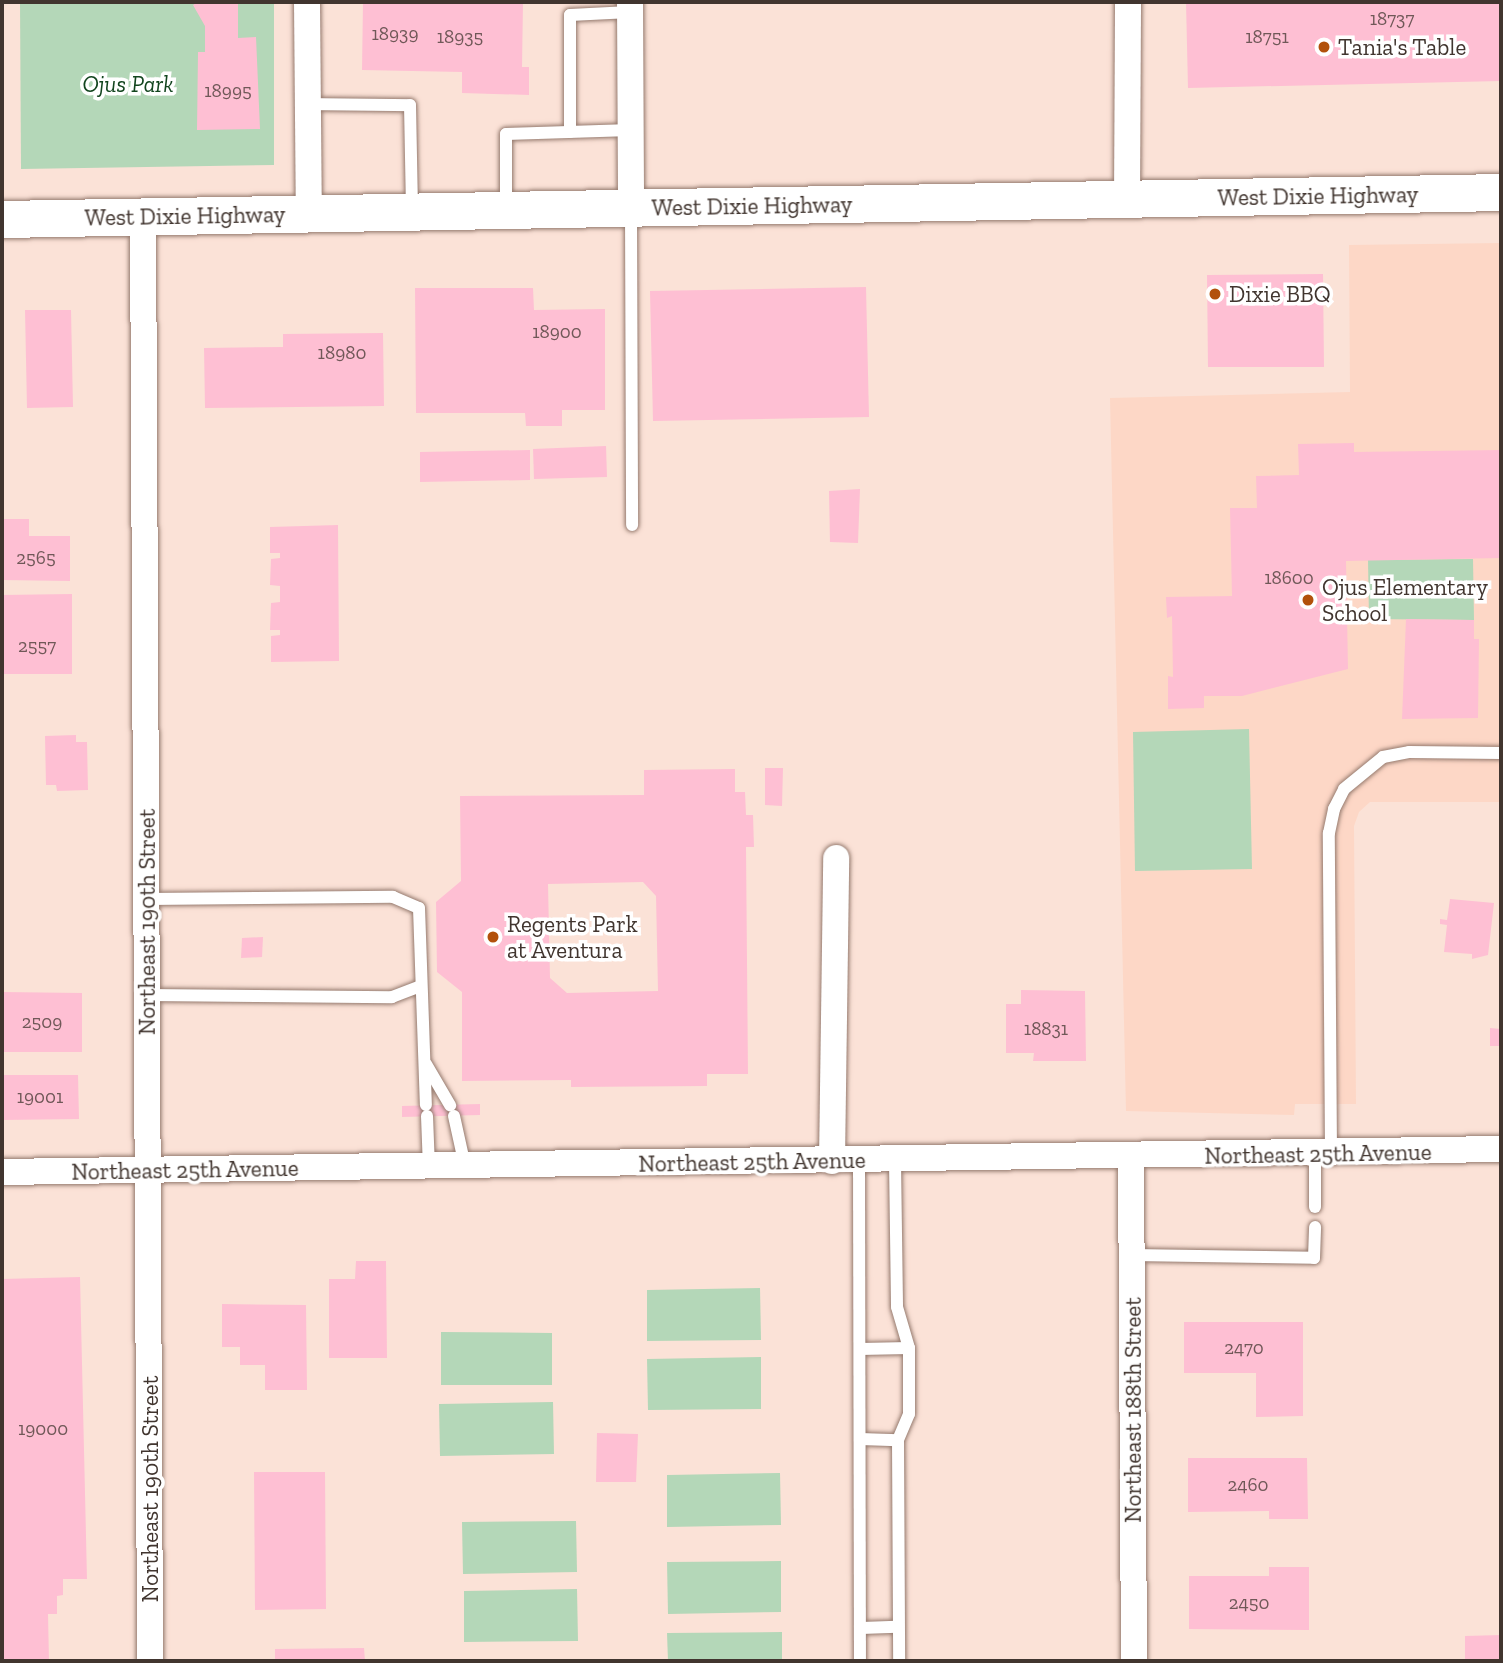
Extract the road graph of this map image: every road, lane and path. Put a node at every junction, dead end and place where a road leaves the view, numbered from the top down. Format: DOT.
graph roads {
  1 [pos="307,2"];
  2 [pos="1128,2"];
  3 [pos="630,7"];
  4 [pos="308,104"];
  5 [pos="631,130"];
  6 [pos="570,132"];
  7 [pos="1501,192"];
  8 [pos="1127,200"];
  9 [pos="631,208"];
  10 [pos="506,211"];
  11 [pos="412,212"];
  12 [pos="309,214"];
  13 [pos="143,216"];
  14 [pos="2,219"];
  15 [pos="632,525"];
  16 [pos="1501,753"];
  17 [pos="836,858"];
  18 [pos="147,899"];
  19 [pos="420,986"];
  20 [pos="147,995"];
  21 [pos="424,1061"];
  22 [pos="1501,1149"];
  23 [pos="1323,1154"];
  24 [pos="1131,1158"];
  25 [pos="832,1161"];
  26 [pos="859,1161"];
  27 [pos="895,1161"];
  28 [pos="465,1166"];
  29 [pos="429,1167"];
  30 [pos="148,1170"];
  31 [pos="2,1172"];
  32 [pos="1315,1207"];
  33 [pos="1315,1227"];
  34 [pos="1132,1255"];
  35 [pos="909,1348"];
  36 [pos="860,1349"];
  37 [pos="860,1439"];
  38 [pos="898,1440"];
  39 [pos="898,1626"];
  40 [pos="151,1628"];
  41 [pos="860,1628"];
  42 [pos="150,1661"];
  43 [pos="168,1661"];
  44 [pos="860,1661"];
  45 [pos="899,1661"];
  46 [pos="1134,1661"];
  1 -- 4 [label="street"];
  2 -- 8 [label="street"];
  3 -- 5 [label="street"];
  3 -- 6 [label="lane"];
  4 -- 11 [label="lane"];
  4 -- 12 [label="street"];
  5 -- 6 [label="lane"];
  5 -- 9 [label="street"];
  6 -- 10 [label="lane"];
  7 -- 8 [label="street, West Dixie Highway"];
  8 -- 9 [label="street, West Dixie Highway"];
  9 -- 10 [label="street, West Dixie Highway"];
  9 -- 15 [label="lane"];
  10 -- 11 [label="street, West Dixie Highway"];
  11 -- 12 [label="street, West Dixie Highway"];
  12 -- 13 [label="street, West Dixie Highway"];
  13 -- 14 [label="street, West Dixie Highway"];
  13 -- 18 [label="street, Northeast 190th Street"];
  16 -- 23 [label="lane"];
  17 -- 25 [label="street"];
  18 -- 19 [label="lane"];
  18 -- 20 [label="street, Northeast 190th Street"];
  19 -- 20 [label="lane"];
  19 -- 21 [label="lane"];
  20 -- 30 [label="street, Northeast 190th Street"];
  21 -- 28 [label="lane"];
  21 -- 29 [label="lane"];
  22 -- 23 [label="street, Northeast 25th Avenue"];
  23 -- 24 [label="street, Northeast 25th Avenue"];
  23 -- 32 [label="lane"];
  24 -- 27 [label="street, Northeast 25th Avenue"];
  24 -- 34 [label="street, Northeast 188th Street"];
  25 -- 26 [label="street, Northeast 25th Avenue"];
  25 -- 28 [label="street, Northeast 25th Avenue"];
  26 -- 27 [label="street, Northeast 25th Avenue"];
  26 -- 36 [label="lane"];
  27 -- 35 [label="lane"];
  28 -- 29 [label="street, Northeast 25th Avenue"];
  29 -- 30 [label="street, Northeast 25th Avenue"];
  30 -- 31 [label="street, Northeast 25th Avenue"];
  30 -- 40 [label="street, Northeast 190th Street"];
  33 -- 34 [label="lane"];
  34 -- 46 [label="street, Northeast 188th Street"];
  35 -- 36 [label="lane"];
  35 -- 38 [label="lane"];
  36 -- 37 [label="lane"];
  37 -- 38 [label="lane"];
  37 -- 41 [label="lane"];
  38 -- 39 [label="lane"];
  39 -- 41 [label="lane"];
  39 -- 45 [label="lane"];
  40 -- 42 [label="street, Northeast 190th Street"];
  40 -- 43 [label="street, Northeast 190th Street"];
  41 -- 44 [label="lane"];
}
